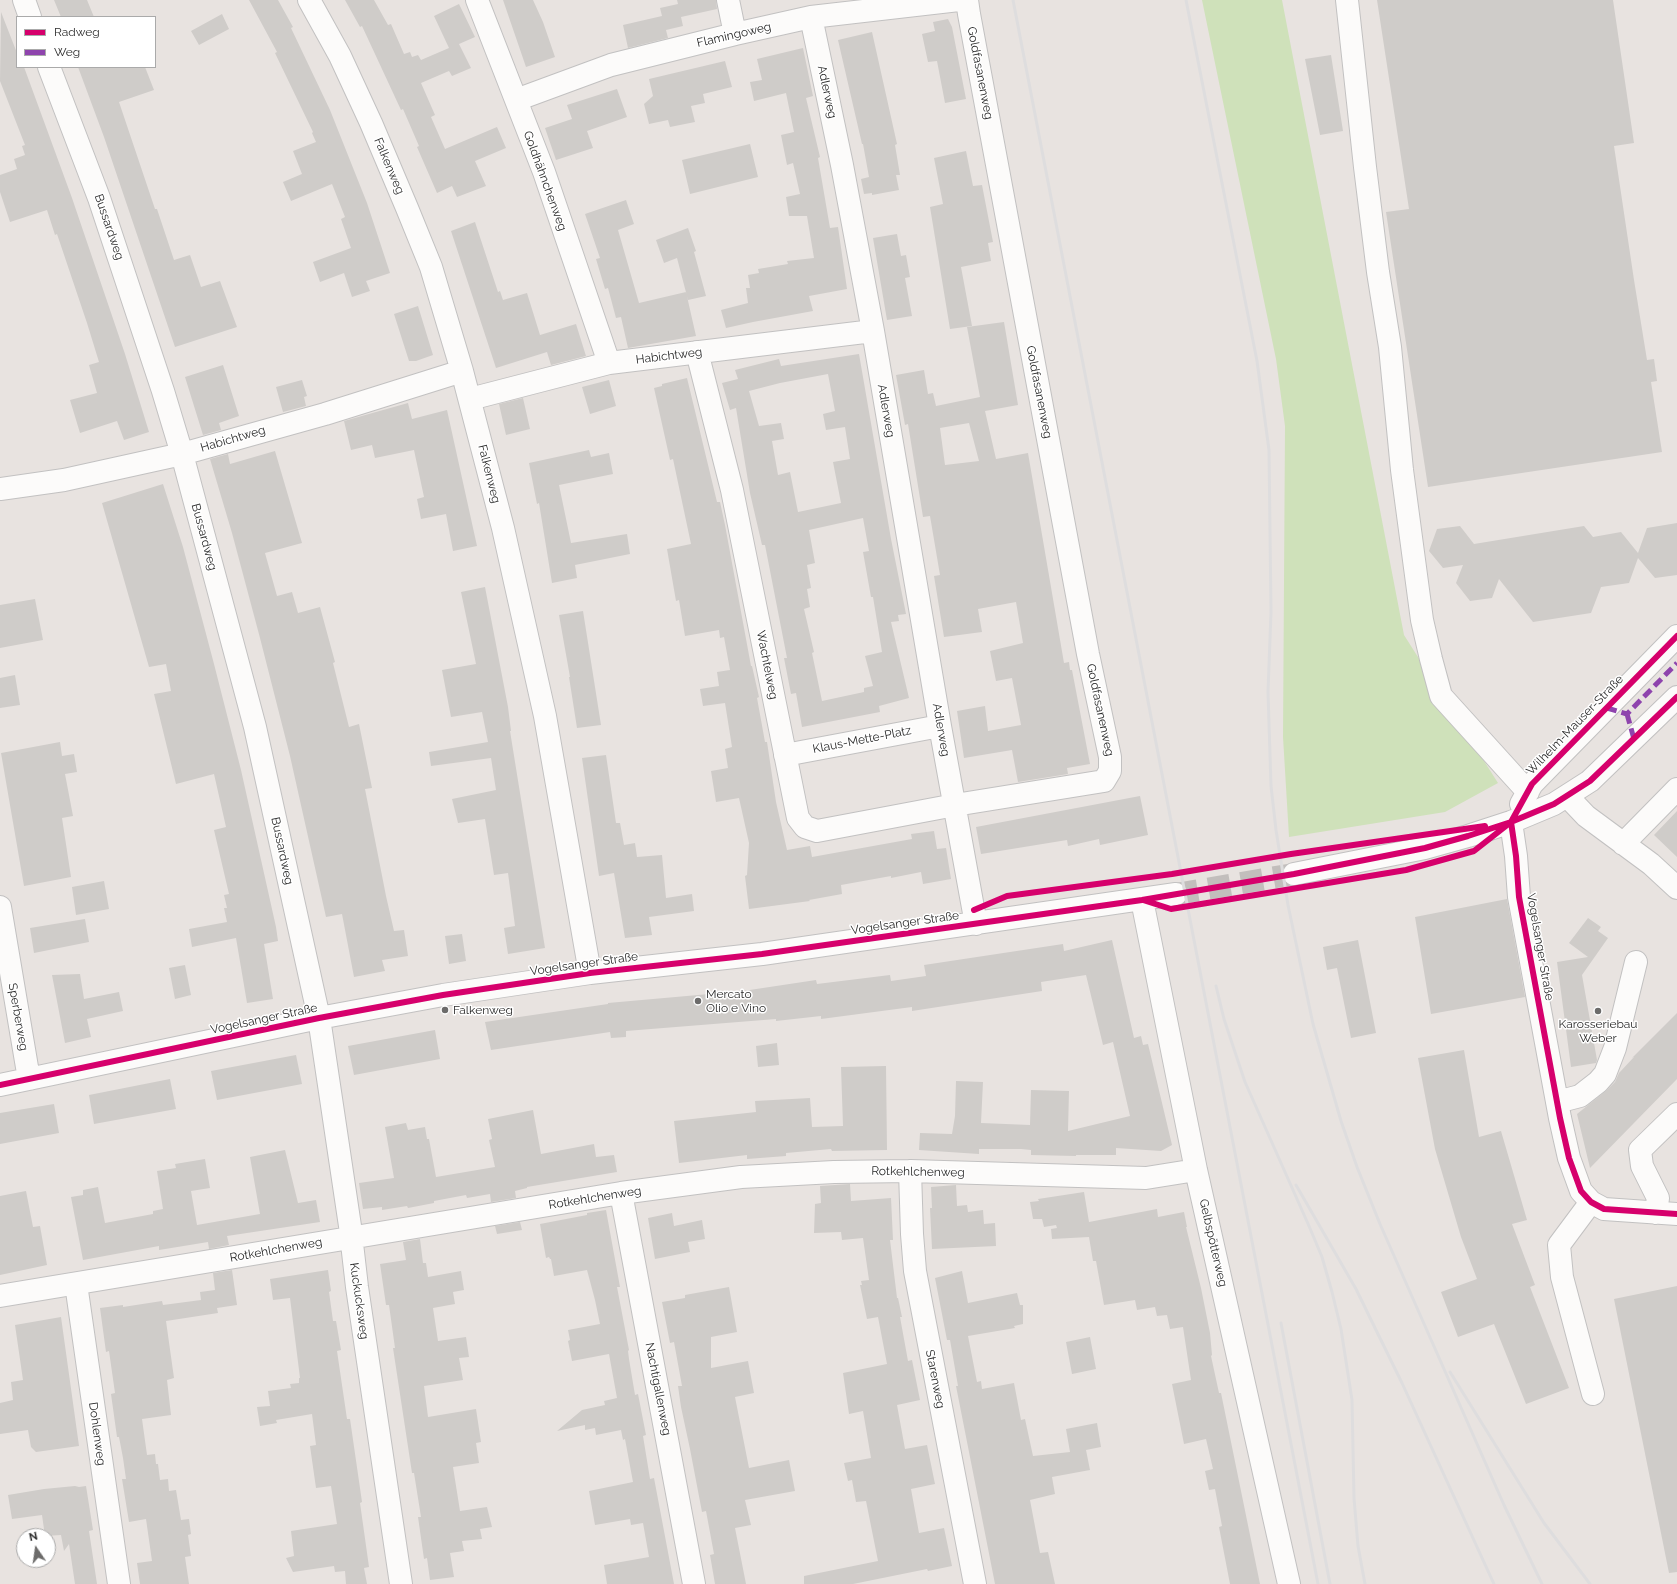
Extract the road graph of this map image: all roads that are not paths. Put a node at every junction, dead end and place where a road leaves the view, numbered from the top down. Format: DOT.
graph roads {
  1 [pos="24,0"];
  2 [pos="309,0"];
  3 [pos="477,0"];
  4 [pos="728,0"];
  5 [pos="959,0"];
  6 [pos="967,0"];
  7 [pos="1347,0"];
  8 [pos="30,16"];
  9 [pos="811,17"];
  10 [pos="735,34"];
  11 [pos="49,68"];
  12 [pos="516,100"];
  13 [pos="872,331"];
  14 [pos="697,352"];
  15 [pos="609,363"];
  16 [pos="462,371"];
  17 [pos="470,399"];
  18 [pos="182,454"];
  19 [pos="0,489"];
  20 [pos="1677,636"];
  21 [pos="1677,698"];
  22 [pos="940,726"];
  23 [pos="785,755"];
  24 [pos="1677,789"];
  25 [pos="1528,792"];
  26 [pos="1567,796"];
  27 [pos="954,806"];
  28 [pos="1511,822"];
  29 [pos="1623,844"];
  30 [pos="1294,874"];
  31 [pos="1677,888"];
  32 [pos="1176,894"];
  33 [pos="1142,900"];
  34 [pos="0,908"];
  35 [pos="976,924"];
  36 [pos="1636,962"];
  37 [pos="590,973"];
  38 [pos="319,1018"];
  39 [pos="29,1079"];
  40 [pos="0,1084"];
  41 [pos="1557,1102"];
  42 [pos="1677,1114"];
  43 [pos="1196,1170"];
  44 [pos="910,1172"];
  45 [pos="621,1193"];
  46 [pos="1591,1202"];
  47 [pos="1666,1213"];
  48 [pos="350,1238"];
  49 [pos="76,1284"];
  50 [pos="0,1296"];
  51 [pos="1593,1394"];
  52 [pos="119,1584"];
  53 [pos="401,1584"];
  54 [pos="694,1584"];
  55 [pos="975,1584"];
  56 [pos="1290,1584"];
  1 -- 8 [label="street"];
  2 -- 16 [label="street, Falkenweg"];
  3 -- 12 [label="street, Goldhähnchenweg"];
  4 -- 10 [label="street"];
  5 -- 9 [label="street, Flamingoweg"];
  6 -- 27 [label="street, Goldfasanenweg"];
  7 -- 25 [label="street"];
  9 -- 10 [label="street, Flamingoweg"];
  9 -- 13 [label="street, Adlerweg"];
  10 -- 12 [label="street, Flamingoweg"];
  11 -- 18 [label="street, Bussardweg"];
  12 -- 15 [label="street, Goldhähnchenweg"];
  13 -- 14 [label="street, Habichtweg"];
  13 -- 22 [label="street, Adlerweg"];
  14 -- 15 [label="street, Habichtweg"];
  14 -- 23 [label="street, Wachtelweg"];
  15 -- 17 [label="street, Habichtweg"];
  16 -- 17 [label="street, Falkenweg"];
  16 -- 18 [label="street, Habichtweg"];
  17 -- 37 [label="street, Falkenweg"];
  18 -- 19 [label="street, Habichtweg"];
  18 -- 38 [label="street, Bussardweg"];
  20 -- 25 [label="street, Wilhelm-Mauser-Straße"];
  21 -- 26 [label="street"];
  22 -- 23 [label="street, Klaus-Mette-Platz"];
  22 -- 27 [label="street, Adlerweg"];
  23 -- 27 [label="street, Wachtelweg"];
  24 -- 29 [label="street"];
  25 -- 28 [label="street, Wilhelm-Mauser-Straße"];
  26 -- 28 [label="street"];
  26 -- 29 [label="street"];
  27 -- 35 [label="street, Adlerweg"];
  28 -- 30 [label="street"];
  28 -- 41 [label="street, Vogelsanger Straße"];
  29 -- 31 [label="street"];
  32 -- 33 [label="street, Vogelsanger Straße"];
  33 -- 35 [label="street, Vogelsanger Straße"];
  33 -- 43 [label="street, Gelbspötterweg"];
  34 -- 39 [label="street, Sperberweg"];
  35 -- 37 [label="street, Vogelsanger Straße"];
  36 -- 41 [label="street"];
  37 -- 38 [label="street, Vogelsanger Straße"];
  38 -- 39 [label="street, Vogelsanger Straße"];
  38 -- 48 [label="street, Kuckucksweg"];
  39 -- 40 [label="street, Vogelsanger Straße"];
  41 -- 46 [label="street, Vogelsanger Straße"];
  42 -- 47 [label="street"];
  43 -- 44 [label="street, Rotkehlchenweg"];
  43 -- 56 [label="street, Gelbspötterweg"];
  44 -- 45 [label="street, Rotkehlchenweg"];
  44 -- 55 [label="street, Starenweg"];
  45 -- 48 [label="street, Rotkehlchenweg"];
  45 -- 54 [label="street, Nachtigallenweg"];
  46 -- 47 [label="street"];
  46 -- 51 [label="street"];
  48 -- 49 [label="street, Rotkehlchenweg"];
  48 -- 53 [label="street, Kuckucksweg"];
  49 -- 50 [label="street, Rotkehlchenweg"];
  49 -- 52 [label="street, Dohlenweg"];
}
